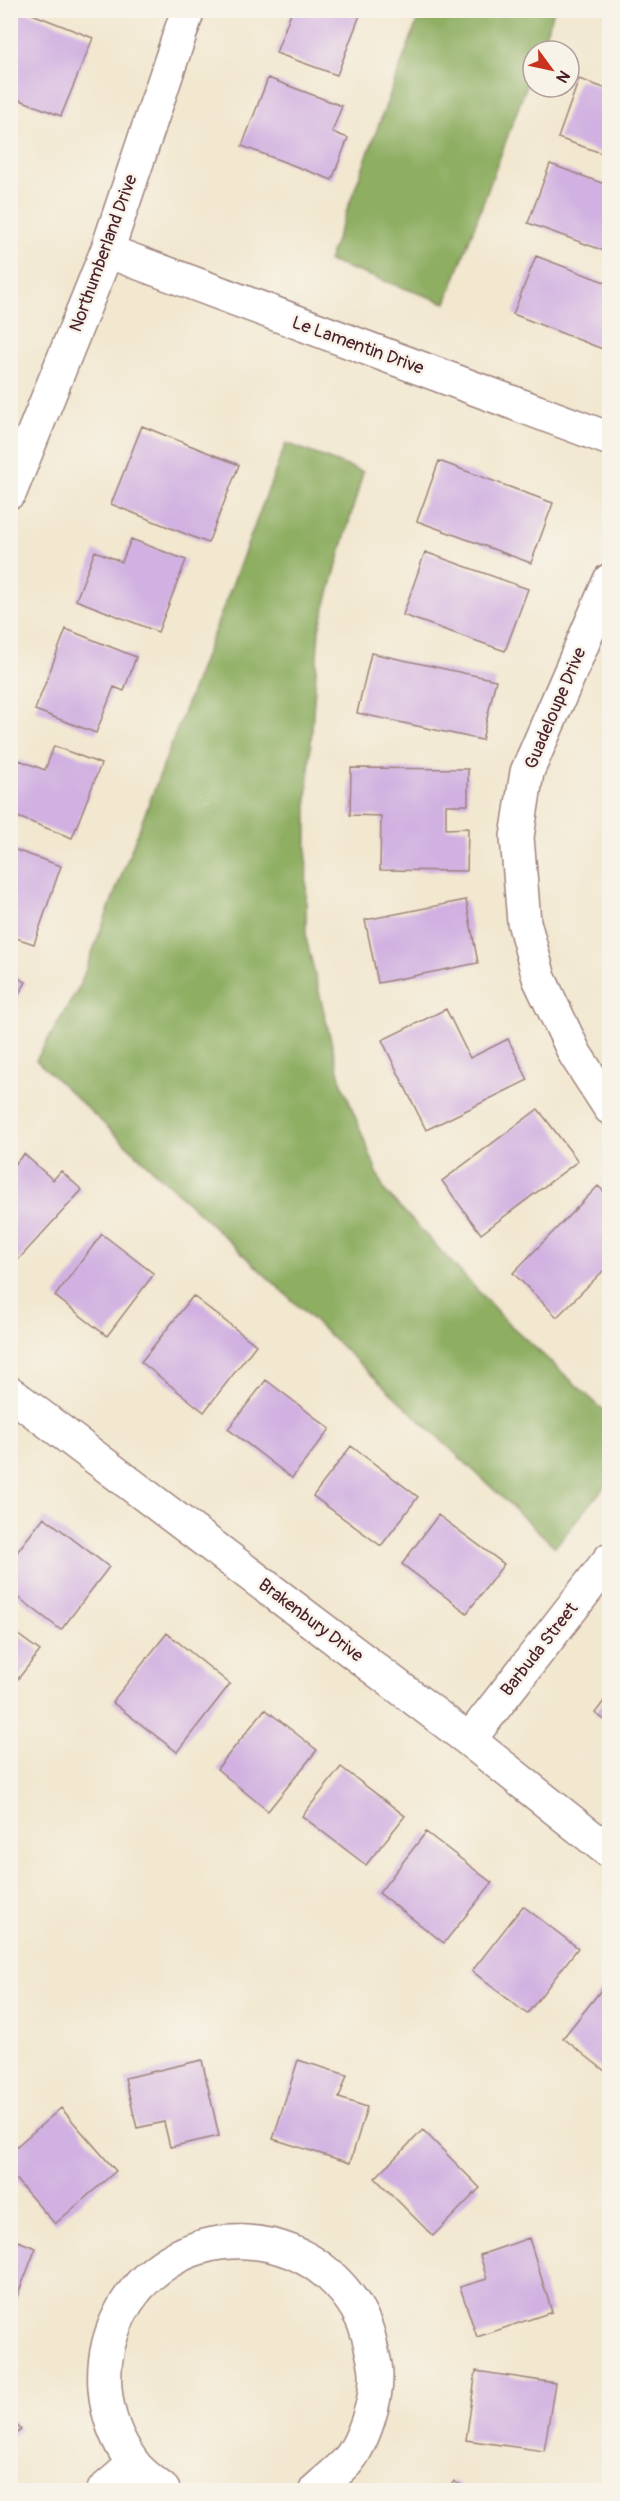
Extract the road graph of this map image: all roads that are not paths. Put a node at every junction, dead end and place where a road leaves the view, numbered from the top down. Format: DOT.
graph roads {
  1 [pos="188,10"];
  2 [pos="107,251"];
  3 [pos="609,439"];
  4 [pos="10,492"];
  5 [pos="609,580"];
  6 [pos="609,1108"];
  7 [pos="11,1394"];
  8 [pos="609,1559"];
  9 [pos="469,1740"];
  10 [pos="609,1852"];
  11 [pos="134,2464"];
  12 [pos="104,2490"];
  13 [pos="163,2490"];
  14 [pos="316,2490"];
  1 -- 2 [label="street, Northumberland Drive"];
  2 -- 3 [label="street, Le Lamentin Drive"];
  2 -- 4 [label="street, Northumberland Drive"];
  5 -- 6 [label="street, Guadeloupe Drive"];
  7 -- 9 [label="street, Brakenbury Drive"];
  8 -- 9 [label="street, Barbuda Street"];
  9 -- 10 [label="street, Brakenbury Drive"];
  11 -- 12 [label="street"];
  11 -- 13 [label="street"];
  11 -- 14 [label="street"];
}
